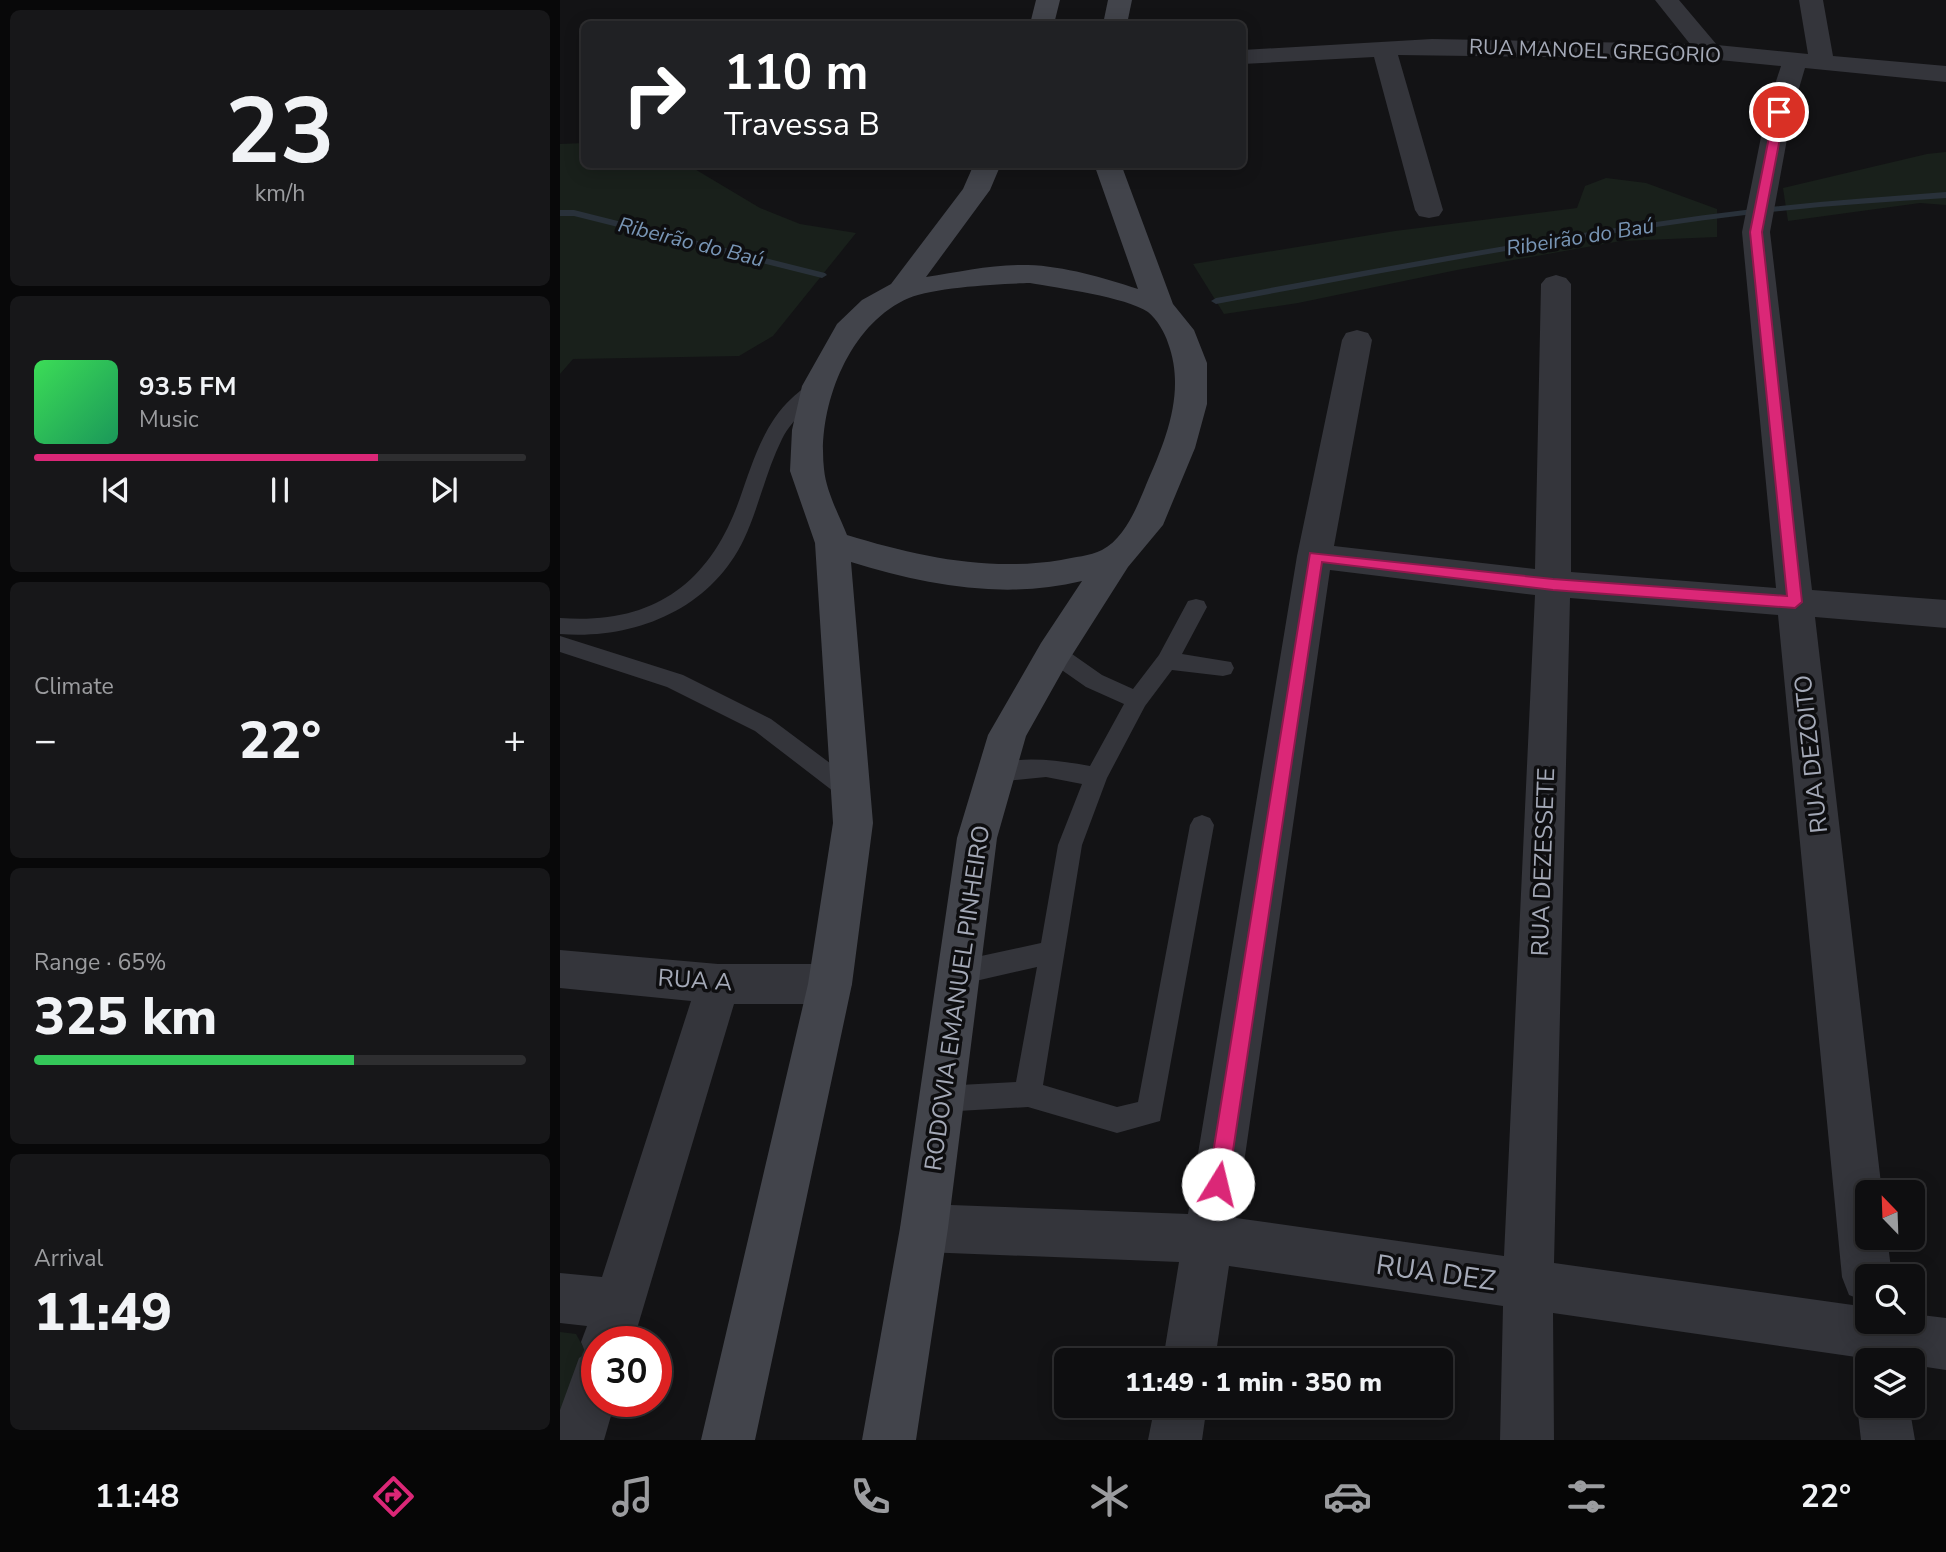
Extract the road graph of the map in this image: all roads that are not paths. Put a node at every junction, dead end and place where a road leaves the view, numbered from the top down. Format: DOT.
graph roads {
  1 [pos="1048,0"];
  2 [pos="1120,0"];
  3 [pos="1667,0"];
  4 [pos="1811,0"];
  5 [pos="1043,21"];
  6 [pos="1116,21"];
  7 [pos="1384,49"];
  8 [pos="1709,52"];
  9 [pos="1246,57"];
  10 [pos="1794,62"];
  11 [pos="1822,64"];
  12 [pos="1946,74"];
  13 [pos="986,168"];
  14 [pos="1108,168"];
  15 [pos="1429,210"];
  16 [pos="1556,284"];
  17 [pos="901,290"];
  18 [pos="1159,306"];
  19 [pos="1357,340"];
  20 [pos="818,386"];
  21 [pos="832,543"];
  22 [pos="1315,556"];
  23 [pos="1116,558"];
  24 [pos="1553,584"];
  25 [pos="1795,602"];
  26 [pos="1196,607"];
  27 [pos="1946,614"];
  28 [pos="560,626"];
  29 [pos="560,644"];
  30 [pos="1054,653"];
  31 [pos="1167,661"];
  32 [pos="1223,668"];
  33 [pos="1137,700"];
  34 [pos="996,773"];
  35 [pos="1096,777"];
  36 [pos="850,791"];
  37 [pos="1202,825"];
  38 [pos="1051,952"];
  39 [pos="560,969"];
  40 [pos="958,973"];
  41 [pos="718,984"];
  42 [pos="830,984"];
  43 [pos="1028,1094"];
  44 [pos="941,1099"];
  45 [pos="925,1228"];
  46 [pos="1209,1239"];
  47 [pos="1866,1264"];
  48 [pos="1528,1286"];
  49 [pos="560,1298"];
  50 [pos="613,1323"];
  51 [pos="1874,1339"];
  52 [pos="1946,1344"];
  53 [pos="1191,1348"];
  54 [pos="584,1417"];
  55 [pos="1179,1418"];
  56 [pos="1885,1418"];
  57 [pos="577,1440"];
  58 [pos="728,1440"];
  59 [pos="890,1440"];
  60 [pos="1175,1440"];
  61 [pos="1527,1440"];
  62 [pos="1888,1440"];
  1 -- 5 [label="main road"];
  2 -- 6 [label="main road"];
  3 -- 8 [label="street"];
  4 -- 11 [label="street"];
  7 -- 8 [label="street, RUA MANOEL GREGORIO"];
  7 -- 9 [label="street, RUA MANOEL GREGORIO"];
  7 -- 15 [label="street"];
  8 -- 10 [label="street, RUA MANOEL GREGORIO"];
  10 -- 11 [label="street, RUA MANOEL GREGORIO"];
  10 -- 25 [label="street, RUA DEZOITO"];
  11 -- 12 [label="street, RUA MANOEL GREGORIO"];
  13 -- 17 [label="main road"];
  14 -- 18 [label="main road, RODOVIA EMANUEL PINHEIRO"];
  16 -- 24 [label="street, RUA DEZESSETE"];
  17 -- 18 [label="main road"];
  17 -- 20 [label="main road"];
  18 -- 23 [label="main road, RODOVIA EMANUEL PINHEIRO"];
  19 -- 22 [label="street"];
  20 -- 21 [label="main road"];
  20 -- 28 [label="lane"];
  21 -- 23 [label="main road"];
  21 -- 36 [label="main road"];
  22 -- 24 [label="street"];
  22 -- 46 [label="street"];
  23 -- 30 [label="main road, RODOVIA EMANUEL PINHEIRO"];
  24 -- 25 [label="street"];
  24 -- 48 [label="street, RUA DEZESSETE"];
  25 -- 27 [label="street"];
  25 -- 47 [label="street, RUA DEZOITO"];
  26 -- 31 [label="lane"];
  29 -- 36 [label="lane"];
  30 -- 33 [label="lane"];
  30 -- 34 [label="main road, RODOVIA EMANUEL PINHEIRO"];
  31 -- 32 [label="lane"];
  31 -- 33 [label="lane"];
  33 -- 35 [label="lane"];
  34 -- 35 [label="lane"];
  34 -- 40 [label="main road, RODOVIA EMANUEL PINHEIRO"];
  35 -- 38 [label="lane"];
  36 -- 42 [label="main road"];
  37 -- 43 [label="lane"];
  38 -- 40 [label="lane"];
  38 -- 43 [label="lane"];
  39 -- 41 [label="street, RUA A"];
  40 -- 44 [label="main road, RODOVIA EMANUEL PINHEIRO"];
  41 -- 42 [label="street, RUA A"];
  41 -- 50 [label="street"];
  42 -- 58 [label="main road"];
  43 -- 44 [label="lane"];
  44 -- 45 [label="main road, RODOVIA EMANUEL PINHEIRO"];
  45 -- 46 [label="street, RUA DEZ"];
  45 -- 59 [label="main road, RODOVIA EMANUEL PINHEIRO"];
  46 -- 48 [label="street, RUA DEZ"];
  46 -- 53 [label="street"];
  48 -- 51 [label="street, RUA DEZ"];
  48 -- 61 [label="street, RUA DEZESSETE"];
  49 -- 50 [label="street"];
  51 -- 52 [label="street, RUA DEZ"];
  54 -- 57 [label="street"];
  55 -- 60 [label="street"];
  56 -- 62 [label="street"];
}
